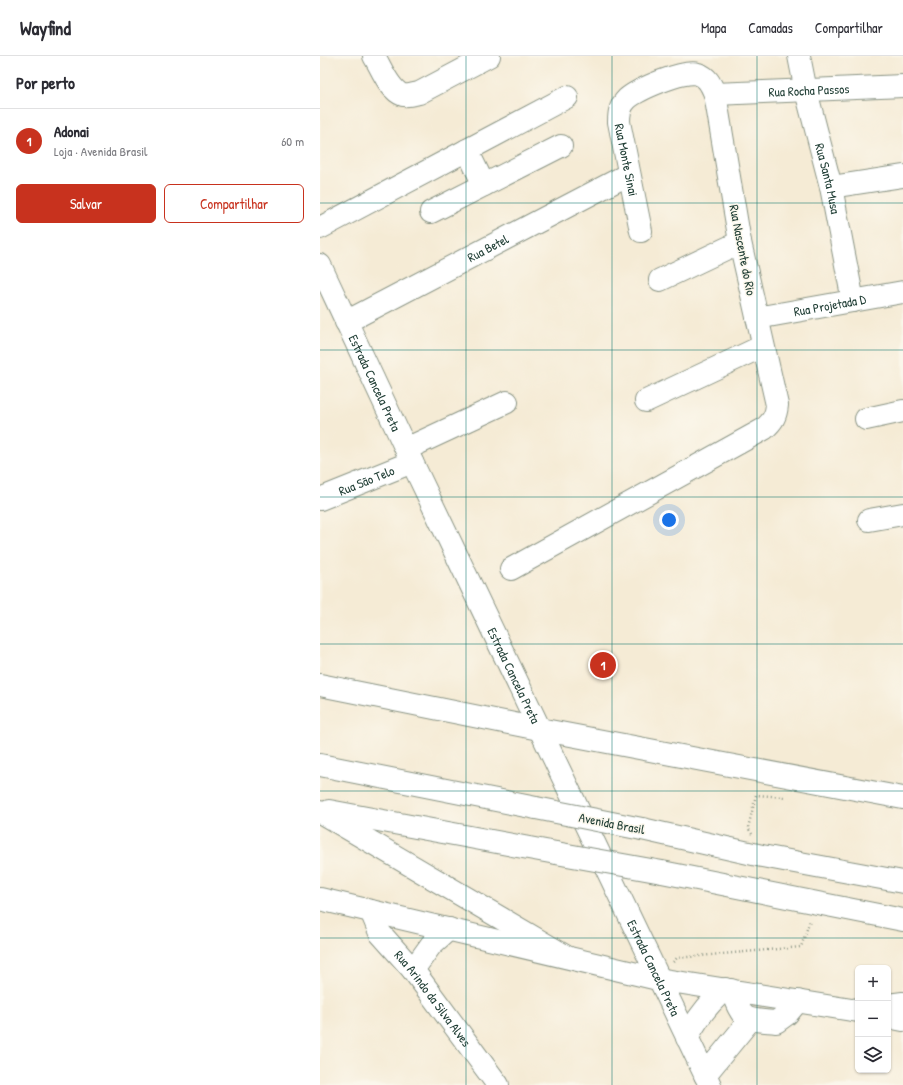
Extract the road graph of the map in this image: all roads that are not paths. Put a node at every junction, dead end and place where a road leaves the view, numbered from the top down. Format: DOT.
graph roads {
  1 [pos="374,56"];
  2 [pos="489,56"];
  3 [pos="799,56"];
  4 [pos="903,86"];
  5 [pos="806,90"];
  6 [pos="715,94"];
  7 [pos="567,97"];
  8 [pos="561,146"];
  9 [pos="467,150"];
  10 [pos="629,174"];
  11 [pos="903,176"];
  12 [pos="484,185"];
  13 [pos="831,187"];
  14 [pos="431,212"];
  15 [pos="320,228"];
  16 [pos="641,231"];
  17 [pos="740,242"];
  18 [pos="320,265"];
  19 [pos="660,280"];
  20 [pos="903,292"];
  21 [pos="853,301"];
  22 [pos="757,318"];
  23 [pos="346,322"];
  24 [pos="763,346"];
  25 [pos="646,400"];
  26 [pos="507,402"];
  27 [pos="903,411"];
  28 [pos="866,419"];
  29 [pos="409,455"];
  30 [pos="320,499"];
  31 [pos="869,520"];
  32 [pos="902,520"];
  33 [pos="511,568"];
  34 [pos="320,685"];
  35 [pos="539,729"];
  36 [pos="320,765"];
  37 [pos="903,798"];
  38 [pos="320,809"];
  39 [pos="320,812"];
  40 [pos="903,882"];
  41 [pos="320,899"];
  42 [pos="371,911"];
  43 [pos="903,920"];
  44 [pos="449,929"];
  45 [pos="567,957"];
  46 [pos="414,970"];
  47 [pos="658,979"];
  48 [pos="728,990"];
  49 [pos="798,1000"];
  50 [pos="903,1003"];
  51 [pos="891,1005"];
  52 [pos="855,1010"];
  53 [pos="891,1018"];
  54 [pos="750,1020"];
  55 [pos="903,1020"];
  56 [pos="687,1038"];
  57 [pos="708,1080"];
  58 [pos="498,1085"];
  1 -- 2 [label="main road"];
  3 -- 5 [label="main road, Rua Santa Musa"];
  4 -- 5 [label="main road, Rua Rocha Passos"];
  5 -- 6 [label="main road, Rua Rocha Passos"];
  5 -- 13 [label="main road, Rua Santa Musa"];
  6 -- 10 [label="main road, Rua Monte Sinai"];
  6 -- 17 [label="main road, Rua Nascente do Rio"];
  7 -- 9 [label="main road"];
  8 -- 12 [label="main road"];
  9 -- 12 [label="main road"];
  9 -- 15 [label="main road"];
  10 -- 16 [label="main road, Rua Monte Sinai"];
  10 -- 23 [label="main road, Rua Betel"];
  11 -- 13 [label="main road"];
  12 -- 14 [label="main road"];
  13 -- 21 [label="main road, Rua Santa Musa"];
  17 -- 19 [label="main road"];
  17 -- 22 [label="main road, Rua Nascente do Rio"];
  18 -- 23 [label="main road, Estrada Cancela Preta"];
  20 -- 21 [label="main road, Rua Projetada D"];
  21 -- 22 [label="main road, Rua Projetada D"];
  22 -- 24 [label="main road, Rua Nascente do Rio"];
  23 -- 29 [label="main road, Estrada Cancela Preta"];
  24 -- 25 [label="main road"];
  24 -- 33 [label="main road, Rua Nascente do Rio"];
  26 -- 29 [label="main road, Rua São Telo"];
  27 -- 28 [label="main road"];
  29 -- 30 [label="main road, Rua São Telo"];
  29 -- 35 [label="main road, Estrada Cancela Preta"];
  31 -- 32 [label="main road"];
  34 -- 35 [label="main road"];
  35 -- 37 [label="main road"];
  35 -- 47 [label="main road, Estrada Cancela Preta"];
  36 -- 40 [label="main road, Avenida Brasil, bridge"];
  38 -- 43 [label="main road, bridge"];
  39 -- 45 [label="main road"];
  41 -- 42 [label="main road"];
  42 -- 44 [label="main road"];
  42 -- 46 [label="main road, Rua Arindo da Silva Alves"];
  44 -- 45 [label="main road"];
  44 -- 46 [label="main road"];
  45 -- 47 [label="main road"];
  46 -- 58 [label="main road, Rua Arindo da Silva Alves"];
  47 -- 48 [label="main road"];
  47 -- 56 [label="main road, Estrada Cancela Preta"];
  48 -- 49 [label="main road"];
  48 -- 54 [label="main road"];
  48 -- 56 [label="main road"];
  49 -- 52 [label="main road"];
  49 -- 54 [label="main road"];
  50 -- 51 [label="main road"];
  53 -- 55 [label="main road"];
  54 -- 57 [label="main road"];
  56 -- 57 [label="main road, Estrada Cancela Preta"];
}
